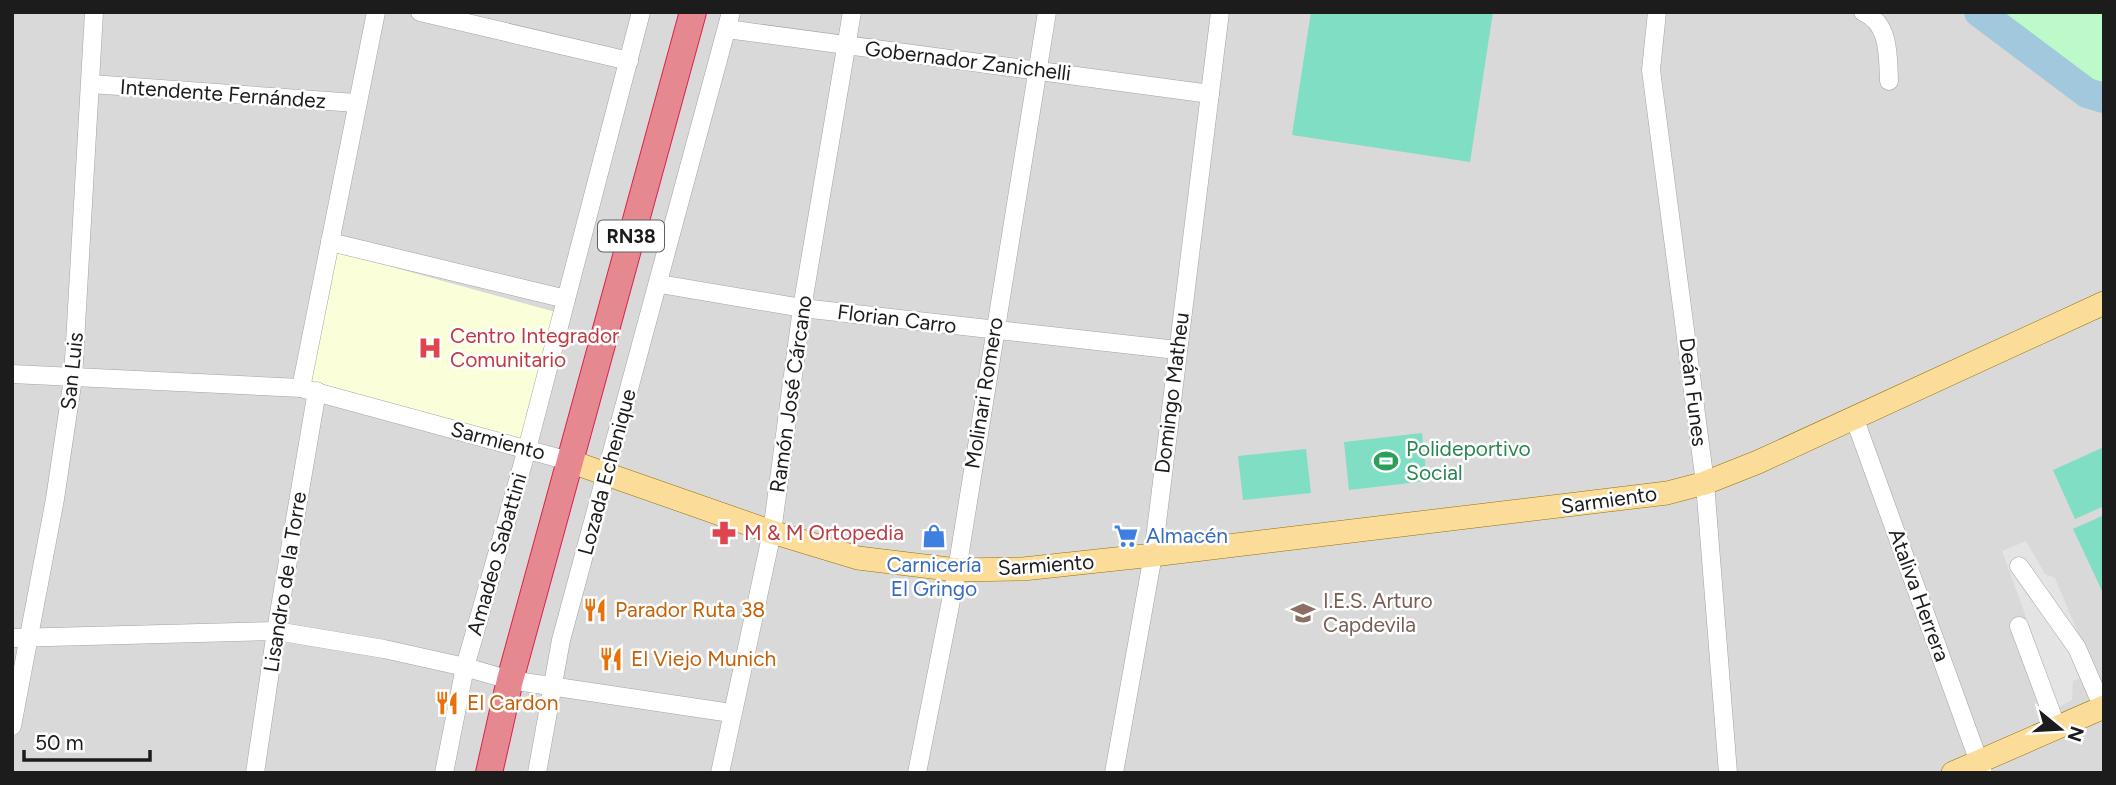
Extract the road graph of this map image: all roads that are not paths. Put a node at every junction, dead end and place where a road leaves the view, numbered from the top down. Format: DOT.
graph roads {
  1 [pos="94,12"];
  2 [pos="376,12"];
  3 [pos="420,12"];
  4 [pos="640,12"];
  5 [pos="693,12"];
  6 [pos="852,12"];
  7 [pos="1047,12"];
  8 [pos="1220,12"];
  9 [pos="1657,12"];
  10 [pos="1863,12"];
  11 [pos="729,21"];
  12 [pos="847,46"];
  13 [pos="629,61"];
  14 [pos="1038,70"];
  15 [pos="1889,81"];
  16 [pos="91,84"];
  17 [pos="1210,94"];
  18 [pos="356,103"];
  19 [pos="330,242"];
  20 [pos="660,284"];
  21 [pos="566,299"];
  22 [pos="2104,303"];
  23 [pos="802,308"];
  24 [pos="993,331"];
  25 [pos="1177,351"];
  26 [pos="12,374"];
  27 [pos="73,378"];
  28 [pos="309,390"];
  29 [pos="1854,417"];
  30 [pos="527,449"];
  31 [pos="569,461"];
  32 [pos="606,473"];
  33 [pos="1705,483"];
  34 [pos="772,532"];
  35 [pos="1153,555"];
  36 [pos="2019,566"];
  37 [pos="957,570"];
  38 [pos="2020,626"];
  39 [pos="276,631"];
  40 [pos="20,637"];
  41 [pos="466,667"];
  42 [pos="510,680"];
  43 [pos="552,687"];
  44 [pos="2104,708"];
  45 [pos="732,713"];
  46 [pos="12,726"];
  47 [pos="2057,728"];
  48 [pos="1981,767"];
  49 [pos="255,773"];
  50 [pos="444,773"];
  51 [pos="489,773"];
  52 [pos="537,773"];
  53 [pos="720,773"];
  54 [pos="917,773"];
  55 [pos="1114,773"];
  56 [pos="1728,773"];
  57 [pos="1953,773"];
  1 -- 16 [label="street, San Luis"];
  2 -- 18 [label="street, Lisandro de la Torre"];
  3 -- 13 [label="street"];
  4 -- 13 [label="street, Amadeo Sabattini"];
  5 -- 31 [label="highway, RN38"];
  6 -- 12 [label="street, Ramón José Cárcano"];
  7 -- 14 [label="street, Molinari Romero"];
  8 -- 17 [label="street, Domingo Matheu"];
  9 -- 33 [label="street, Deán Funes"];
  10 -- 15 [label="street"];
  11 -- 12 [label="street, Gobernador Zanichelli"];
  11 -- 20 [label="street, Lozada Echenique"];
  12 -- 14 [label="street, Gobernador Zanichelli"];
  12 -- 23 [label="street, Ramón José Cárcano"];
  13 -- 21 [label="street, Amadeo Sabattini"];
  14 -- 17 [label="street, Gobernador Zanichelli"];
  14 -- 24 [label="street, Molinari Romero"];
  16 -- 18 [label="street, Intendente Fernández"];
  16 -- 27 [label="street, San Luis"];
  17 -- 25 [label="street, Domingo Matheu"];
  18 -- 19 [label="street, Lisandro de la Torre"];
  19 -- 21 [label="street"];
  19 -- 28 [label="street, Lisandro de la Torre"];
  20 -- 23 [label="street, Florian Carro"];
  20 -- 32 [label="street, Lozada Echenique"];
  21 -- 30 [label="street, Amadeo Sabattini"];
  22 -- 29 [label="main road, Sarmiento"];
  23 -- 24 [label="street, Florian Carro"];
  23 -- 34 [label="street, Ramón José Cárcano"];
  24 -- 25 [label="street, Florian Carro"];
  24 -- 37 [label="street, Molinari Romero"];
  25 -- 35 [label="street, Domingo Matheu"];
  26 -- 27 [label="street, Sarmiento"];
  27 -- 28 [label="street, Sarmiento"];
  27 -- 40 [label="street, San Luis"];
  28 -- 30 [label="street, Sarmiento"];
  28 -- 39 [label="street, Lisandro de la Torre"];
  29 -- 33 [label="main road, Sarmiento"];
  29 -- 48 [label="street, Ataliva Herrera"];
  30 -- 31 [label="street, Sarmiento"];
  30 -- 41 [label="street, Amadeo Sabattini"];
  31 -- 32 [label="main road, Sarmiento"];
  31 -- 42 [label="highway, RN38"];
  32 -- 34 [label="main road, Sarmiento"];
  32 -- 43 [label="street, Lozada Echenique"];
  33 -- 35 [label="main road, Sarmiento"];
  33 -- 56 [label="street, Deán Funes"];
  34 -- 37 [label="main road, Sarmiento"];
  34 -- 45 [label="street, Ramón José Cárcano"];
  35 -- 37 [label="main road, Sarmiento"];
  35 -- 55 [label="street, Domingo Matheu"];
  36 -- 44 [label="street"];
  37 -- 54 [label="street, Molinari Romero"];
  38 -- 47 [label="street"];
  39 -- 40 [label="street"];
  39 -- 41 [label="street"];
  39 -- 49 [label="street, Lisandro de la Torre"];
  40 -- 46 [label="street, San Luis"];
  41 -- 42 [label="street"];
  41 -- 50 [label="street, Amadeo Sabattini"];
  42 -- 43 [label="street"];
  42 -- 51 [label="highway, RN38"];
  43 -- 45 [label="street"];
  43 -- 52 [label="street, Lozada Echenique"];
  44 -- 47 [label="main road"];
  45 -- 53 [label="street, Ramón José Cárcano"];
  47 -- 48 [label="main road"];
  48 -- 57 [label="main road"];
}
